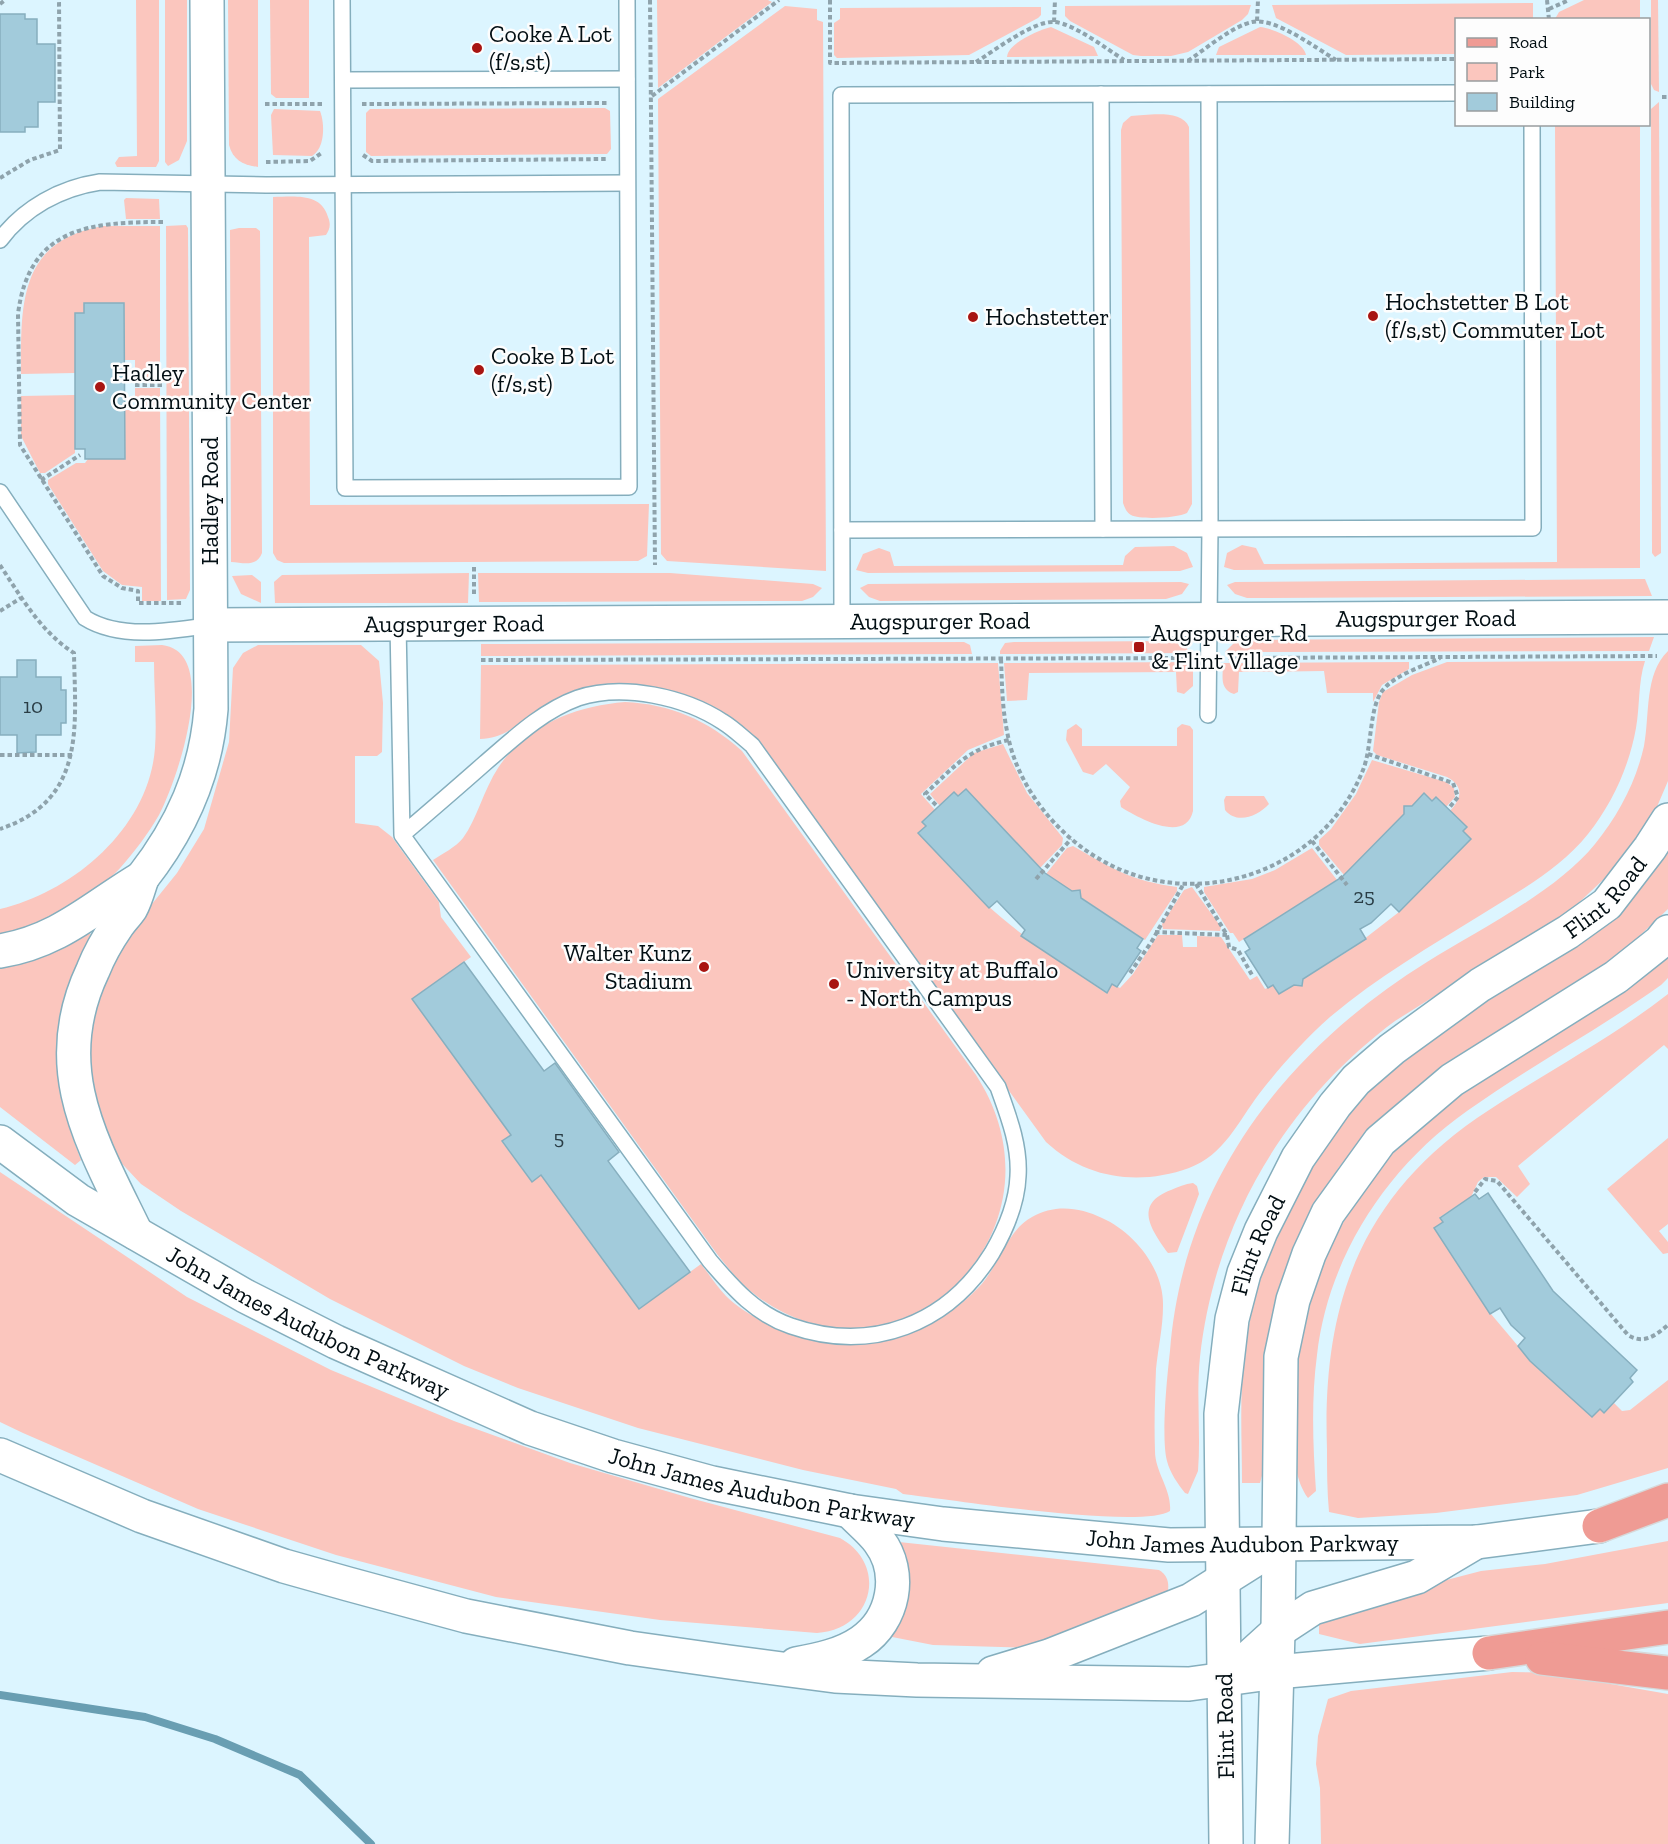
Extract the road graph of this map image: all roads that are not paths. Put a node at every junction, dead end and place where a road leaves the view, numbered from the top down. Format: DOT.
graph roads {
  1 [pos="207,0"];
  2 [pos="342,0"];
  3 [pos="627,0"];
  4 [pos="627,79"];
  5 [pos="343,80"];
  6 [pos="1455,93"];
  7 [pos="1101,94"];
  8 [pos="1209,94"];
  9 [pos="1532,126"];
  10 [pos="209,183"];
  11 [pos="627,183"];
  12 [pos="343,184"];
  13 [pos="0,240"];
  14 [pos="0,492"];
  15 [pos="1210,528"];
  16 [pos="1103,529"];
  17 [pos="842,530"];
  18 [pos="1668,618"];
  19 [pos="1208,620"];
  20 [pos="842,622"];
  21 [pos="398,624"];
  22 [pos="211,625"];
  23 [pos="1208,715"];
  24 [pos="1668,820"];
  25 [pos="402,835"];
  26 [pos="142,878"];
  27 [pos="1668,932"];
  28 [pos="0,951"];
  29 [pos="0,1142"];
  30 [pos="136,1233"];
  31 [pos="0,1455"];
  32 [pos="1668,1500"];
  33 [pos="850,1511"];
  34 [pos="1668,1521"];
  35 [pos="1599,1526"];
  36 [pos="1477,1542"];
  37 [pos="1223,1544"];
  38 [pos="1280,1544"];
  39 [pos="1223,1581"];
  40 [pos="1668,1627"];
  41 [pos="1278,1631"];
  42 [pos="1489,1653"];
  43 [pos="776,1668"];
  44 [pos="1276,1672"];
  45 [pos="1668,1673"];
  46 [pos="1224,1680"];
  47 [pos="962,1682"];
  48 [pos="1226,1844"];
  49 [pos="1272,1844"];
  1 -- 10 [label="main road, Hadley Road"];
  2 -- 5 [label="lane"];
  3 -- 4 [label="lane"];
  4 -- 5 [label="lane"];
  4 -- 11 [label="lane"];
  5 -- 12 [label="lane"];
  6 -- 8 [label="lane"];
  7 -- 8 [label="lane"];
  7 -- 16 [label="lane"];
  7 -- 17 [label="lane"];
  8 -- 15 [label="lane"];
  9 -- 15 [label="lane"];
  10 -- 12 [label="lane"];
  10 -- 13 [label="lane"];
  10 -- 22 [label="main road, Hadley Road"];
  11 -- 12 [label="lane"];
  11 -- 12 [label="lane"];
  14 -- 22 [label="lane"];
  15 -- 16 [label="lane"];
  15 -- 19 [label="lane"];
  16 -- 17 [label="lane"];
  17 -- 20 [label="lane"];
  18 -- 19 [label="main road, Augspurger Road"];
  19 -- 20 [label="main road, Augspurger Road"];
  19 -- 23 [label="lane"];
  20 -- 21 [label="main road, Augspurger Road"];
  21 -- 22 [label="main road, Augspurger Road"];
  21 -- 25 [label="lane"];
  22 -- 26 [label="main road, Hadley Road"];
  24 -- 37 [label="main road, Flint Road"];
  25 -- 25 [label="lane"];
  26 -- 28 [label="main road"];
  26 -- 30 [label="main road"];
  27 -- 38 [label="main road, Flint Road"];
  29 -- 30 [label="main road, John James Audubon Parkway"];
  30 -- 33 [label="main road, John James Audubon Parkway"];
  31 -- 43 [label="main road"];
  32 -- 35 [label="main road"];
  33 -- 37 [label="main road, John James Audubon Parkway"];
  33 -- 43 [label="main road"];
  34 -- 35 [label="main road"];
  35 -- 36 [label="main road, John James Audubon Parkway"];
  36 -- 38 [label="main road, John James Audubon Parkway"];
  36 -- 41 [label="main road"];
  37 -- 38 [label="main road, John James Audubon Parkway"];
  37 -- 39 [label="main road, Flint Road"];
  38 -- 39 [label="main road"];
  38 -- 41 [label="main road, Flint Road"];
  39 -- 46 [label="main road, Flint Road"];
  39 -- 47 [label="main road"];
  40 -- 42 [label="main road"];
  41 -- 44 [label="main road, Flint Road"];
  41 -- 46 [label="main road"];
  42 -- 44 [label="main road"];
  42 -- 45 [label="main road"];
  43 -- 47 [label="main road"];
  44 -- 46 [label="main road"];
  44 -- 49 [label="main road, Flint Road"];
  46 -- 47 [label="main road"];
  46 -- 48 [label="main road, Flint Road"];
}
